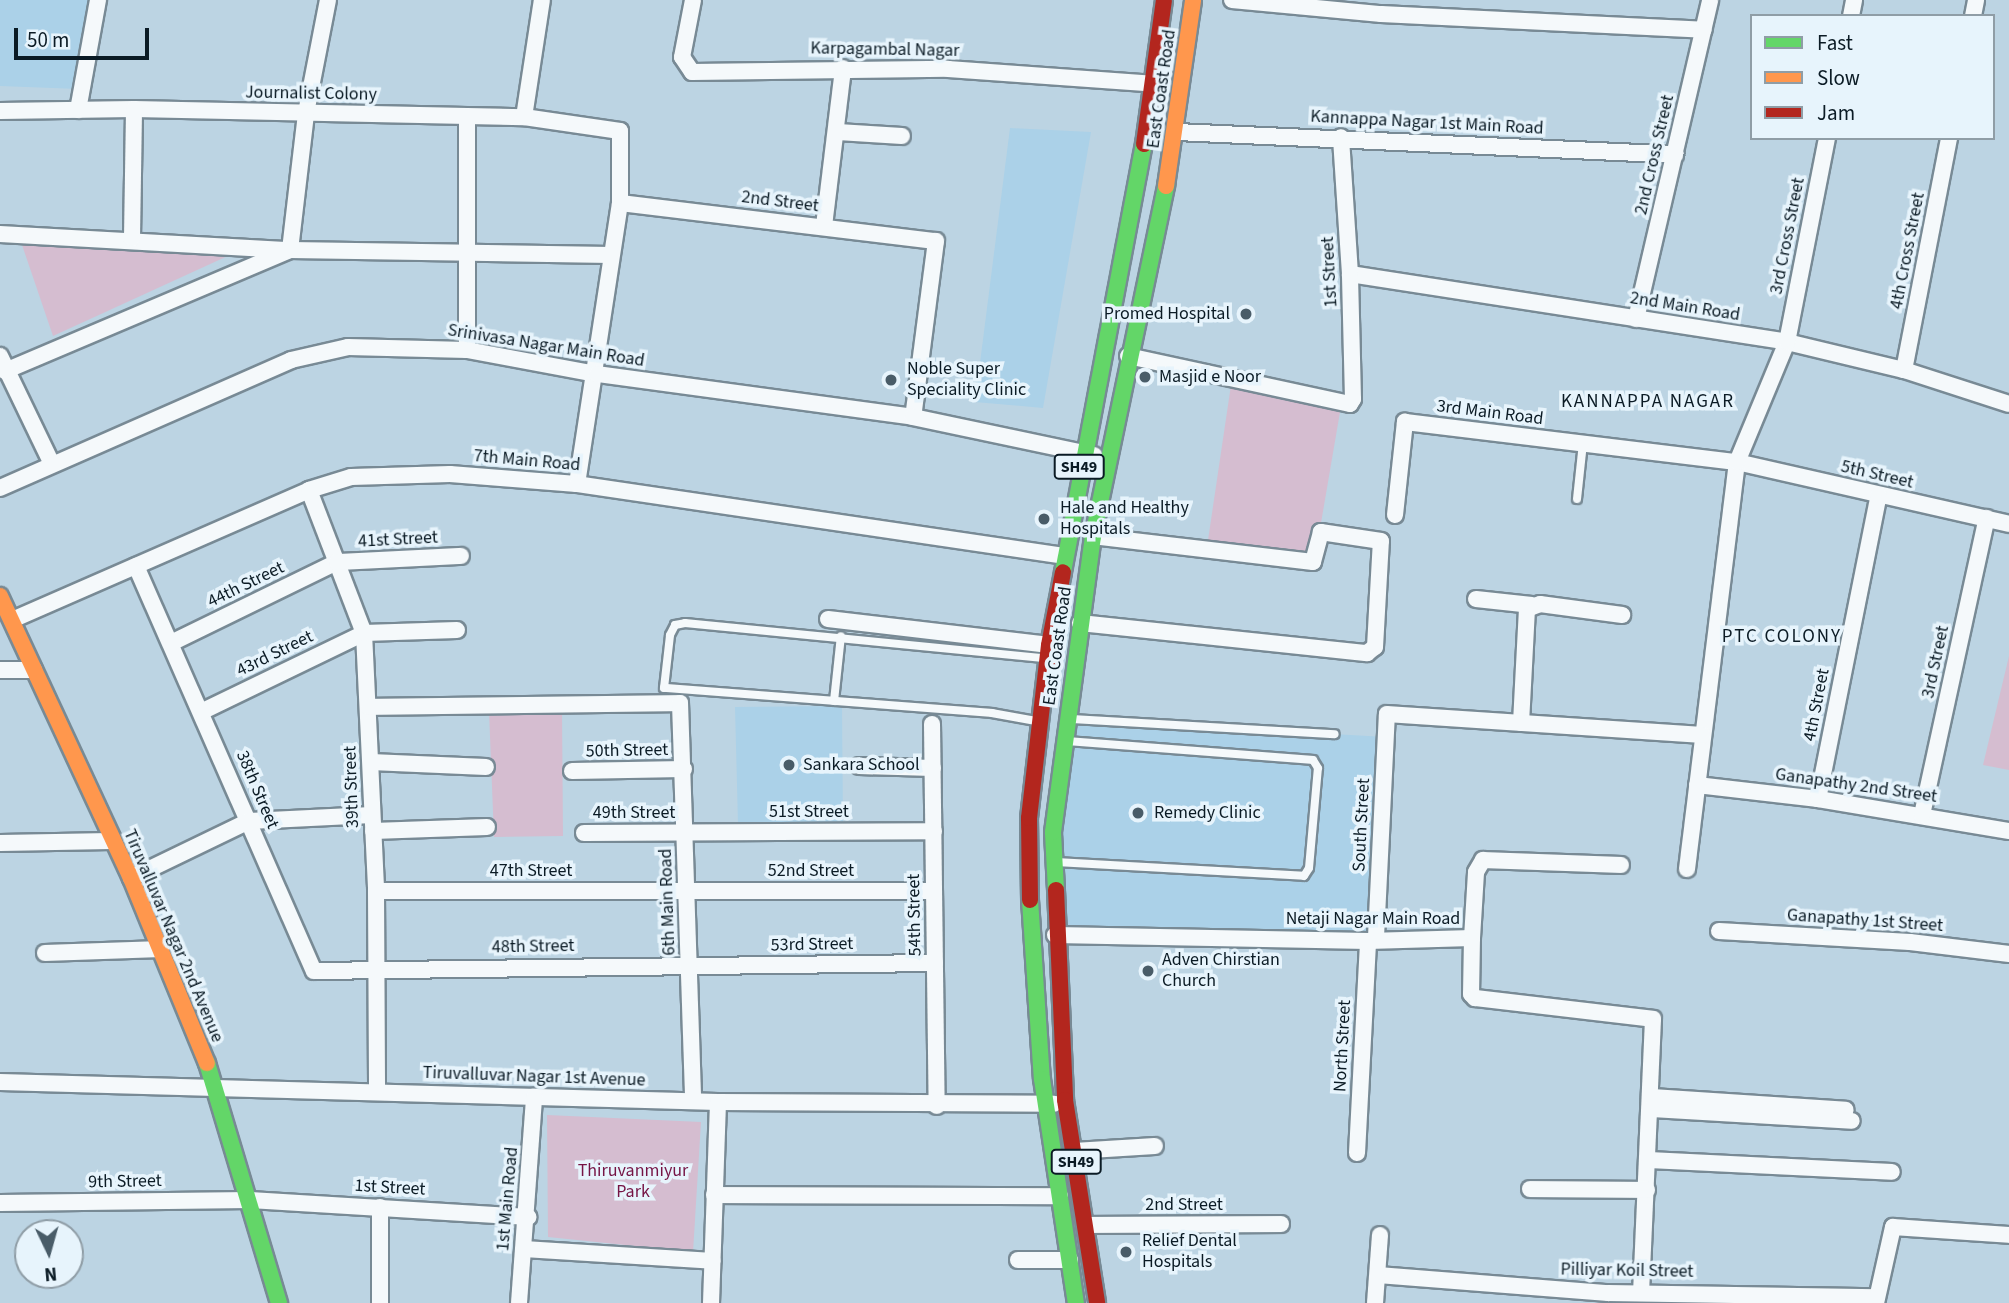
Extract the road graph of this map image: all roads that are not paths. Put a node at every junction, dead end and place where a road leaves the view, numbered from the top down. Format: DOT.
graph roads {
  1 [pos="98,0"];
  2 [pos="328,0"];
  3 [pos="542,0"];
  4 [pos="693,0"];
  5 [pos="1164,0"];
  6 [pos="1193,0"];
  7 [pos="1232,0"];
  8 [pos="1710,0"];
  9 [pos="1381,7"];
  10 [pos="1704,30"];
  11 [pos="843,68"];
  12 [pos="1154,84"];
  13 [pos="134,109"];
  14 [pos="78,110"];
  15 [pos="0,111"];
  16 [pos="306,113"];
  17 [pos="467,117"];
  18 [pos="524,117"];
  19 [pos="838,132"];
  20 [pos="1177,132"];
  21 [pos="902,136"];
  22 [pos="1341,137"];
  23 [pos="1827,140"];
  24 [pos="1949,140"];
  25 [pos="1675,155"];
  26 [pos="620,203"];
  27 [pos="824,226"];
  28 [pos="0,233"];
  29 [pos="132,238"];
  30 [pos="290,250"];
  31 [pos="468,253"];
  32 [pos="611,255"];
  33 [pos="1350,274"];
  34 [pos="1636,319"];
  35 [pos="1787,342"];
  36 [pos="467,350"];
  37 [pos="1128,356"];
  38 [pos="3,364"];
  39 [pos="1904,370"];
  40 [pos="597,374"];
  41 [pos="2009,404"];
  42 [pos="913,417"];
  43 [pos="1583,443"];
  44 [pos="1082,452"];
  45 [pos="1107,459"];
  46 [pos="51,462"];
  47 [pos="1737,462"];
  48 [pos="577,484"];
  49 [pos="0,488"];
  50 [pos="309,490"];
  51 [pos="1879,495"];
  52 [pos="1577,499"];
  53 [pos="1395,515"];
  54 [pos="1987,518"];
  55 [pos="2009,524"];
  56 [pos="1093,536"];
  57 [pos="461,556"];
  58 [pos="1063,556"];
  59 [pos="337,562"];
  60 [pos="136,566"];
  61 [pos="0,596"];
  62 [pos="1476,599"];
  63 [pos="1532,605"];
  64 [pos="1622,615"];
  65 [pos="828,619"];
  66 [pos="12,620"];
  67 [pos="1080,623"];
  68 [pos="457,630"];
  69 [pos="363,633"];
  70 [pos="841,636"];
  71 [pos="171,643"];
  72 [pos="1048,652"];
  73 [pos="0,670"];
  74 [pos="34,670"];
  75 [pos="834,701"];
  76 [pos="369,708"];
  77 [pos="203,711"];
  78 [pos="1067,719"];
  79 [pos="1040,722"];
  80 [pos="1521,723"];
  81 [pos="932,724"];
  82 [pos="1335,734"];
  83 [pos="1702,735"];
  84 [pos="1063,740"];
  85 [pos="371,762"];
  86 [pos="859,766"];
  87 [pos="486,767"];
  88 [pos="933,768"];
  89 [pos="684,769"];
  90 [pos="572,771"];
  91 [pos="1697,785"];
  92 [pos="1818,799"];
  93 [pos="1922,815"];
  94 [pos="249,821"];
  95 [pos="373,823"];
  96 [pos="487,827"];
  97 [pos="933,831"];
  98 [pos="2009,831"];
  99 [pos="685,832"];
  100 [pos="583,833"];
  101 [pos="111,841"];
  102 [pos="0,843"];
  103 [pos="1053,862"];
  104 [pos="1621,865"];
  105 [pos="1687,869"];
  106 [pos="131,878"];
  107 [pos="687,890"];
  108 [pos="376,891"];
  109 [pos="934,891"];
  110 [pos="1719,931"];
  111 [pos="1055,935"];
  112 [pos="1472,937"];
  113 [pos="1372,939"];
  114 [pos="161,949"];
  115 [pos="45,953"];
  116 [pos="2009,954"];
  117 [pos="935,963"];
  118 [pos="689,965"];
  119 [pos="378,968"];
  120 [pos="0,1083"];
  121 [pos="217,1088"];
  122 [pos="377,1092"];
  123 [pos="534,1097"];
  124 [pos="1065,1100"];
  125 [pos="693,1101"];
  126 [pos="718,1102"];
  127 [pos="1652,1103"];
  128 [pos="937,1106"];
  129 [pos="1046,1107"];
  130 [pos="1849,1115"];
  131 [pos="1155,1146"];
  132 [pos="1074,1151"];
  133 [pos="1357,1153"];
  134 [pos="1649,1160"];
  135 [pos="1892,1172"];
  136 [pos="1530,1189"];
  137 [pos="1647,1190"];
  138 [pos="714,1195"];
  139 [pos="1060,1196"];
  140 [pos="250,1200"];
  141 [pos="0,1203"];
  142 [pos="380,1207"];
  143 [pos="528,1217"];
  144 [pos="1281,1224"];
  145 [pos="1087,1225"];
  146 [pos="2009,1234"];
  147 [pos="1380,1235"];
  148 [pos="524,1250"];
  149 [pos="1017,1260"];
  150 [pos="1070,1260"];
  151 [pos="713,1261"];
  152 [pos="1378,1275"];
  153 [pos="1641,1290"];
  154 [pos="1608,1298"];
  155 [pos="1876,1300"];
  156 [pos="279,1303"];
  157 [pos="380,1303"];
  158 [pos="519,1303"];
  159 [pos="710,1303"];
  160 [pos="1076,1303"];
  161 [pos="1097,1303"];
  162 [pos="1375,1303"];
  1 -- 14 [label="street"];
  2 -- 16 [label="street"];
  3 -- 18 [label="street"];
  4 -- 11 [label="street, Karpagambal Nagar"];
  5 -- 12 [label="main road, East Coast Road / SH49"];
  6 -- 20 [label="main road, East Coast Road / SH49"];
  7 -- 9 [label="street"];
  8 -- 10 [label="street, 2nd Cross Street"];
  9 -- 10 [label="street"];
  10 -- 25 [label="street, 2nd Cross Street"];
  11 -- 12 [label="street, Karpagambal Nagar"];
  11 -- 19 [label="street"];
  12 -- 44 [label="main road, East Coast Road / SH49"];
  13 -- 14 [label="street, Journalist Colony"];
  13 -- 16 [label="street, Journalist Colony"];
  13 -- 29 [label="street"];
  14 -- 15 [label="street, Journalist Colony"];
  16 -- 17 [label="street, Journalist Colony"];
  16 -- 30 [label="street"];
  17 -- 18 [label="street, Journalist Colony"];
  17 -- 31 [label="street"];
  18 -- 26 [label="street, Journalist Colony"];
  19 -- 21 [label="street"];
  19 -- 27 [label="street"];
  20 -- 22 [label="street, Kannappa Nagar 1st Main Road"];
  20 -- 37 [label="main road, East Coast Road / SH49"];
  22 -- 25 [label="street, Kannappa Nagar 1st Main Road"];
  22 -- 33 [label="street, 1st Street"];
  23 -- 35 [label="street, 3rd Cross Street"];
  24 -- 39 [label="street, 4th Cross Street"];
  25 -- 34 [label="street, 2nd Cross Street"];
  26 -- 27 [label="street, 2nd Street"];
  26 -- 32 [label="street"];
  27 -- 42 [label="street, 2nd Street"];
  28 -- 29 [label="street"];
  29 -- 30 [label="street"];
  30 -- 31 [label="street"];
  30 -- 38 [label="street"];
  31 -- 32 [label="street"];
  31 -- 36 [label="street"];
  32 -- 40 [label="street"];
  33 -- 34 [label="street, 2nd Main Road"];
  33 -- 37 [label="street, 1st Street"];
  34 -- 35 [label="street, 2nd Main Road"];
  35 -- 39 [label="street, 2nd Main Road"];
  35 -- 47 [label="street"];
  36 -- 40 [label="street, Srinivasa Nagar Main Road"];
  36 -- 46 [label="street, Srinivasa Nagar Main Road"];
  37 -- 45 [label="main road, East Coast Road / SH49"];
  38 -- 46 [label="street"];
  39 -- 41 [label="street, 2nd Main Road"];
  40 -- 42 [label="street, Srinivasa Nagar Main Road"];
  40 -- 48 [label="street"];
  42 -- 44 [label="street, Srinivasa Nagar Main Road"];
  43 -- 47 [label="street, 3rd Main Road"];
  43 -- 52 [label="lane"];
  43 -- 53 [label="street, 3rd Main Road"];
  44 -- 45 [label="street, Srinivasa Nagar Main Road"];
  44 -- 58 [label="main road, East Coast Road / SH49"];
  45 -- 56 [label="main road, East Coast Road / SH49"];
  46 -- 49 [label="street, Srinivasa Nagar Main Road"];
  47 -- 51 [label="street, 5th Street"];
  47 -- 83 [label="street"];
  48 -- 50 [label="street, 7th Main Road"];
  48 -- 58 [label="street, 7th Main Road"];
  50 -- 59 [label="street, 39th Street"];
  50 -- 60 [label="street, 7th Main Road"];
  51 -- 54 [label="street, 5th Street"];
  51 -- 92 [label="street, 4th Street"];
  54 -- 55 [label="street, 5th Street"];
  54 -- 93 [label="street, 3rd Street"];
  56 -- 67 [label="main road, East Coast Road / SH49"];
  56 -- 67 [label="street"];
  57 -- 59 [label="street, 41st Street"];
  58 -- 72 [label="main road, East Coast Road / SH49"];
  59 -- 69 [label="street, 39th Street"];
  59 -- 71 [label="street, 44th Street"];
  60 -- 66 [label="street, 7th Main Road"];
  60 -- 71 [label="street, 38th Street"];
  61 -- 66 [label="main road, Tiruvalluvar Nagar 2nd Avenue"];
  62 -- 63 [label="street"];
  63 -- 64 [label="street"];
  63 -- 80 [label="street"];
  65 -- 72 [label="street"];
  66 -- 74 [label="main road, Tiruvalluvar Nagar 2nd Avenue"];
  67 -- 78 [label="main road, East Coast Road / SH49"];
  68 -- 69 [label="street"];
  69 -- 76 [label="street, 39th Street"];
  69 -- 77 [label="street, 43rd Street"];
  70 -- 72 [label="lane"];
  70 -- 75 [label="lane"];
  70 -- 75 [label="lane"];
  71 -- 77 [label="street, 38th Street"];
  72 -- 79 [label="main road, East Coast Road / SH49"];
  73 -- 74 [label="street"];
  74 -- 101 [label="main road, Tiruvalluvar Nagar 2nd Avenue"];
  75 -- 79 [label="lane"];
  76 -- 85 [label="street, 39th Street"];
  76 -- 89 [label="street, 6th Main Road"];
  77 -- 94 [label="street, 38th Street"];
  78 -- 82 [label="lane"];
  78 -- 84 [label="main road, East Coast Road / SH49"];
  79 -- 129 [label="main road, East Coast Road / SH49"];
  80 -- 83 [label="street"];
  80 -- 113 [label="street, South Street"];
  81 -- 88 [label="street, 54th Street"];
  83 -- 91 [label="street"];
  84 -- 103 [label="main road, East Coast Road / SH49"];
  84 -- 103 [label="lane"];
  85 -- 87 [label="street"];
  85 -- 95 [label="street, 39th Street"];
  86 -- 88 [label="street"];
  88 -- 97 [label="street, 54th Street"];
  89 -- 90 [label="street, 50th Street"];
  89 -- 99 [label="street, 6th Main Road"];
  91 -- 92 [label="street, Ganapathy 2nd Street"];
  91 -- 105 [label="street"];
  92 -- 93 [label="street, Ganapathy 2nd Street"];
  93 -- 98 [label="street, Ganapathy 2nd Street"];
  94 -- 95 [label="street"];
  94 -- 106 [label="street"];
  94 -- 119 [label="street, 38th Street"];
  95 -- 96 [label="street"];
  95 -- 108 [label="street, 39th Street"];
  97 -- 99 [label="street, 51st Street"];
  97 -- 109 [label="street, 54th Street"];
  99 -- 100 [label="street, 49th Street"];
  99 -- 107 [label="street, 6th Main Road"];
  101 -- 102 [label="street"];
  101 -- 106 [label="main road, Tiruvalluvar Nagar 2nd Avenue"];
  103 -- 111 [label="main road, East Coast Road / SH49"];
  104 -- 112 [label="street"];
  106 -- 114 [label="main road, Tiruvalluvar Nagar 2nd Avenue"];
  107 -- 108 [label="street, 47th Street"];
  107 -- 109 [label="street, 52nd Street"];
  107 -- 118 [label="street, 6th Main Road"];
  108 -- 119 [label="street, 39th Street"];
  109 -- 117 [label="street, 54th Street"];
  110 -- 116 [label="street, Ganapathy 1st Street"];
  111 -- 113 [label="street, Netaji Nagar Main Road"];
  111 -- 124 [label="main road, East Coast Road / SH49"];
  112 -- 113 [label="street, Netaji Nagar Main Road"];
  112 -- 127 [label="street, Netaji Nagar Main Road"];
  113 -- 133 [label="street, North Street"];
  114 -- 115 [label="street"];
  114 -- 121 [label="main road, Tiruvalluvar Nagar 2nd Avenue"];
  117 -- 118 [label="street, 53rd Street"];
  117 -- 128 [label="street, 54th Street"];
  118 -- 119 [label="street, 48th Street"];
  118 -- 125 [label="street, 6th Main Road"];
  119 -- 122 [label="street, 39th Street"];
  120 -- 121 [label="street, Tiruvalluvar Nagar 1st Avenue"];
  121 -- 122 [label="street, Tiruvalluvar Nagar 1st Avenue"];
  121 -- 140 [label="main road, Tiruvalluvar Nagar 2nd Avenue"];
  122 -- 123 [label="street, Tiruvalluvar Nagar 1st Avenue"];
  123 -- 125 [label="street, Tiruvalluvar Nagar 1st Avenue"];
  123 -- 143 [label="street, 1st Main Road"];
  124 -- 129 [label="street, Tiruvalluvar Nagar 1st Avenue"];
  124 -- 132 [label="main road, East Coast Road / SH49"];
  125 -- 126 [label="street, Tiruvalluvar Nagar 1st Avenue"];
  126 -- 128 [label="street, Tiruvalluvar Nagar 1st Avenue"];
  126 -- 138 [label="street"];
  127 -- 130 [label="street"];
  127 -- 134 [label="street, Netaji Nagar Main Road"];
  128 -- 129 [label="street, Tiruvalluvar Nagar 1st Avenue"];
  129 -- 139 [label="main road, East Coast Road / SH49"];
  131 -- 132 [label="street"];
  132 -- 145 [label="main road, East Coast Road / SH49"];
  134 -- 135 [label="street"];
  134 -- 137 [label="street, Netaji Nagar Main Road"];
  136 -- 137 [label="street"];
  137 -- 153 [label="street, Netaji Nagar Main Road"];
  138 -- 139 [label="street"];
  138 -- 151 [label="street"];
  139 -- 150 [label="main road, East Coast Road / SH49"];
  140 -- 141 [label="street, 9th Street"];
  140 -- 142 [label="street, 1st Street"];
  140 -- 156 [label="main road, Tiruvalluvar Nagar 2nd Avenue"];
  142 -- 143 [label="street, 1st Street"];
  142 -- 157 [label="street"];
  143 -- 148 [label="street, 1st Main Road"];
  144 -- 145 [label="street, 2nd Street"];
  145 -- 161 [label="main road, East Coast Road / SH49"];
  146 -- 155 [label="street"];
  147 -- 152 [label="street"];
  148 -- 151 [label="street"];
  148 -- 158 [label="street, 1st Main Road"];
  149 -- 150 [label="street"];
  150 -- 160 [label="main road, East Coast Road / SH49"];
  151 -- 159 [label="street"];
  152 -- 154 [label="street, Pilliyar Koil Street"];
  152 -- 162 [label="street"];
  153 -- 154 [label="street, Pilliyar Koil Street"];
  153 -- 155 [label="street, Pilliyar Koil Street"];
}
